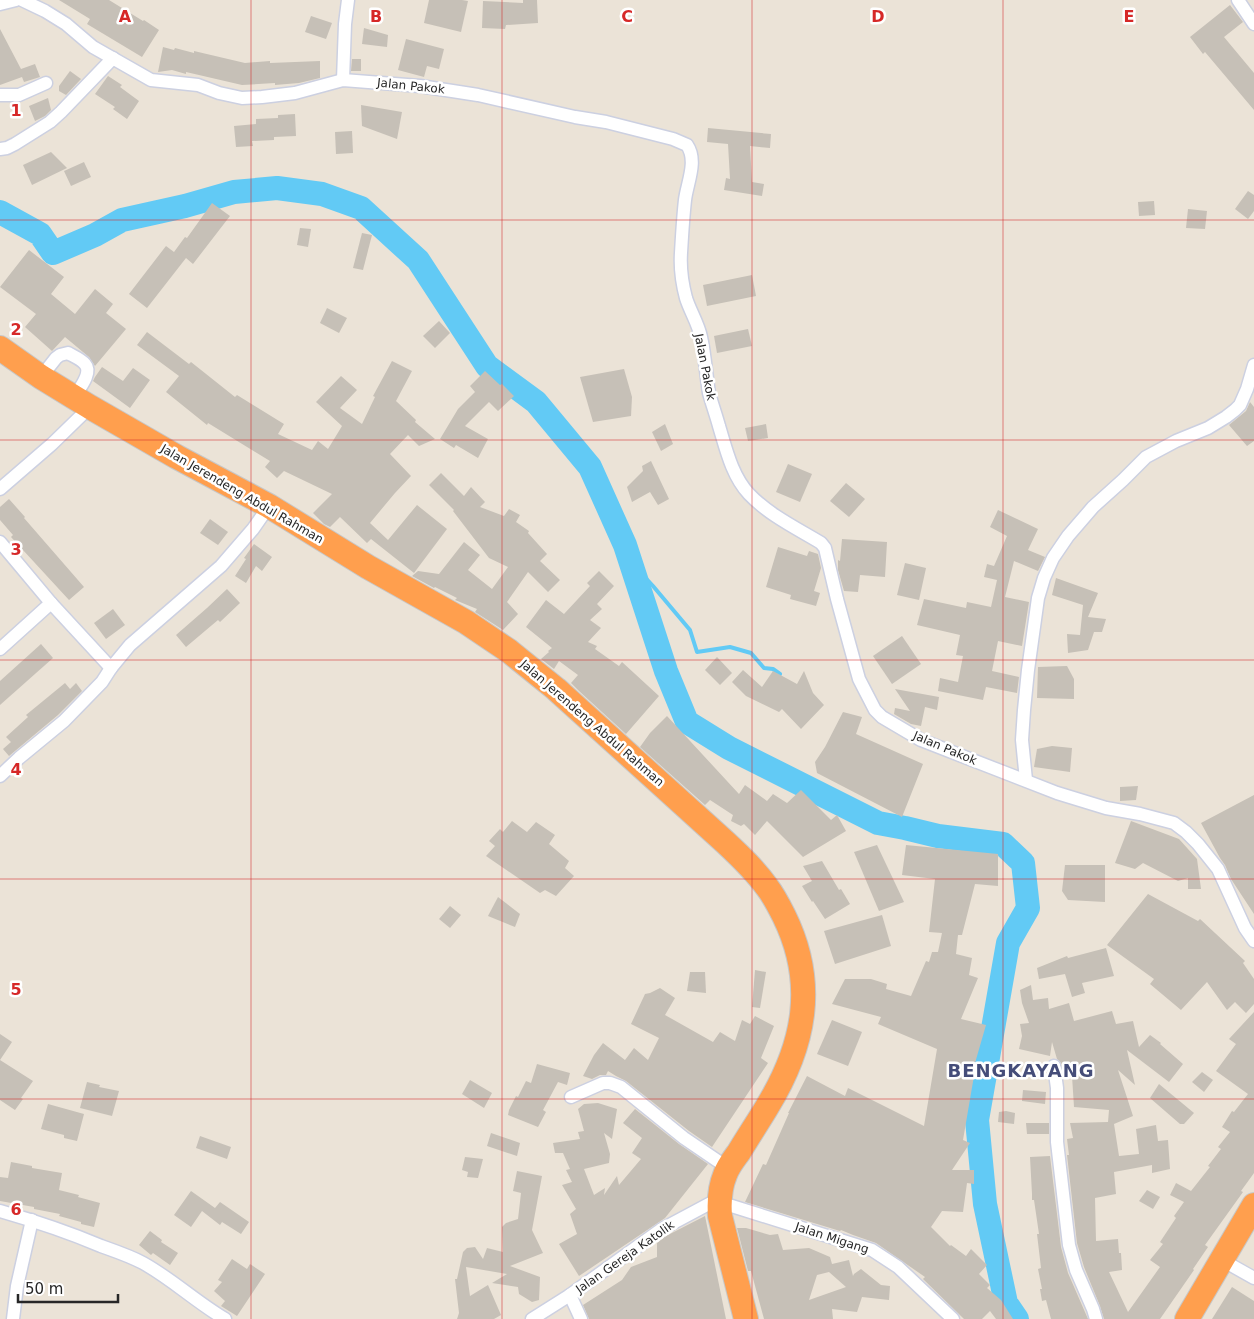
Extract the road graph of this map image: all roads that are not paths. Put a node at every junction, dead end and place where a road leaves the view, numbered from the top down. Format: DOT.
graph roads {
  1 [pos="16,0"];
  2 [pos="22,0"];
  3 [pos="348,0"];
  4 [pos="1238,0"];
  5 [pos="0,4"];
  6 [pos="1254,24"];
  7 [pos="113,58"];
  8 [pos="344,80"];
  9 [pos="46,83"];
  10 [pos="0,95"];
  11 [pos="0,149"];
  12 [pos="0,348"];
  13 [pos="1254,365"];
  14 [pos="40,376"];
  15 [pos="1249,395"];
  16 [pos="82,402"];
  17 [pos="0,489"];
  18 [pos="269,506"];
  19 [pos="0,542"];
  20 [pos="52,602"];
  21 [pos="0,649"];
  22 [pos="111,668"];
  23 [pos="0,776"];
  24 [pos="1026,780"];
  25 [pos="1254,942"];
  26 [pos="1054,1066"];
  27 [pos="571,1096"];
  28 [pos="728,1168"];
  29 [pos="720,1200"];
  30 [pos="1254,1205"];
  31 [pos="0,1211"];
  32 [pos="32,1220"];
  33 [pos="1222,1260"];
  34 [pos="1254,1278"];
  35 [pos="570,1295"];
  36 [pos="13,1319"];
  37 [pos="225,1319"];
  38 [pos="532,1319"];
  39 [pos="581,1319"];
  40 [pos="746,1319"];
  41 [pos="953,1319"];
  42 [pos="1096,1319"];
  43 [pos="1187,1319"];
  1 -- 5 [label="street"];
  2 -- 7 [label="street, Jalan Pakok"];
  3 -- 8 [label="street"];
  4 -- 6 [label="street"];
  7 -- 8 [label="street, Jalan Pakok"];
  7 -- 11 [label="street"];
  8 -- 24 [label="street, Jalan Pakok"];
  9 -- 10 [label="street"];
  12 -- 14 [label="highway, Jalan Jerendeng Abdul Rahman"];
  13 -- 15 [label="street"];
  14 -- 16 [label="highway, Jalan Jerendeng Abdul Rahman"];
  14 -- 16 [label="street"];
  15 -- 24 [label="street"];
  16 -- 17 [label="street"];
  16 -- 18 [label="highway, Jalan Jerendeng Abdul Rahman"];
  18 -- 22 [label="street"];
  18 -- 28 [label="highway, Jalan Jerendeng Abdul Rahman"];
  19 -- 20 [label="street"];
  20 -- 21 [label="street"];
  20 -- 22 [label="street"];
  22 -- 23 [label="street"];
  24 -- 25 [label="street, Jalan Pakok"];
  26 -- 42 [label="street"];
  27 -- 28 [label="street"];
  28 -- 29 [label="highway, Jalan Jerendeng Abdul Rahman"];
  29 -- 35 [label="street, Jalan Gereja Katolik"];
  29 -- 40 [label="highway, Jalan Jerendeng Abdul Rahman"];
  29 -- 41 [label="street, Jalan Migang"];
  30 -- 33 [label="highway"];
  31 -- 32 [label="street"];
  32 -- 36 [label="street"];
  32 -- 37 [label="street"];
  33 -- 34 [label="street"];
  33 -- 43 [label="highway"];
  35 -- 38 [label="street, Jalan Gereja Katolik"];
  35 -- 39 [label="street"];
}
